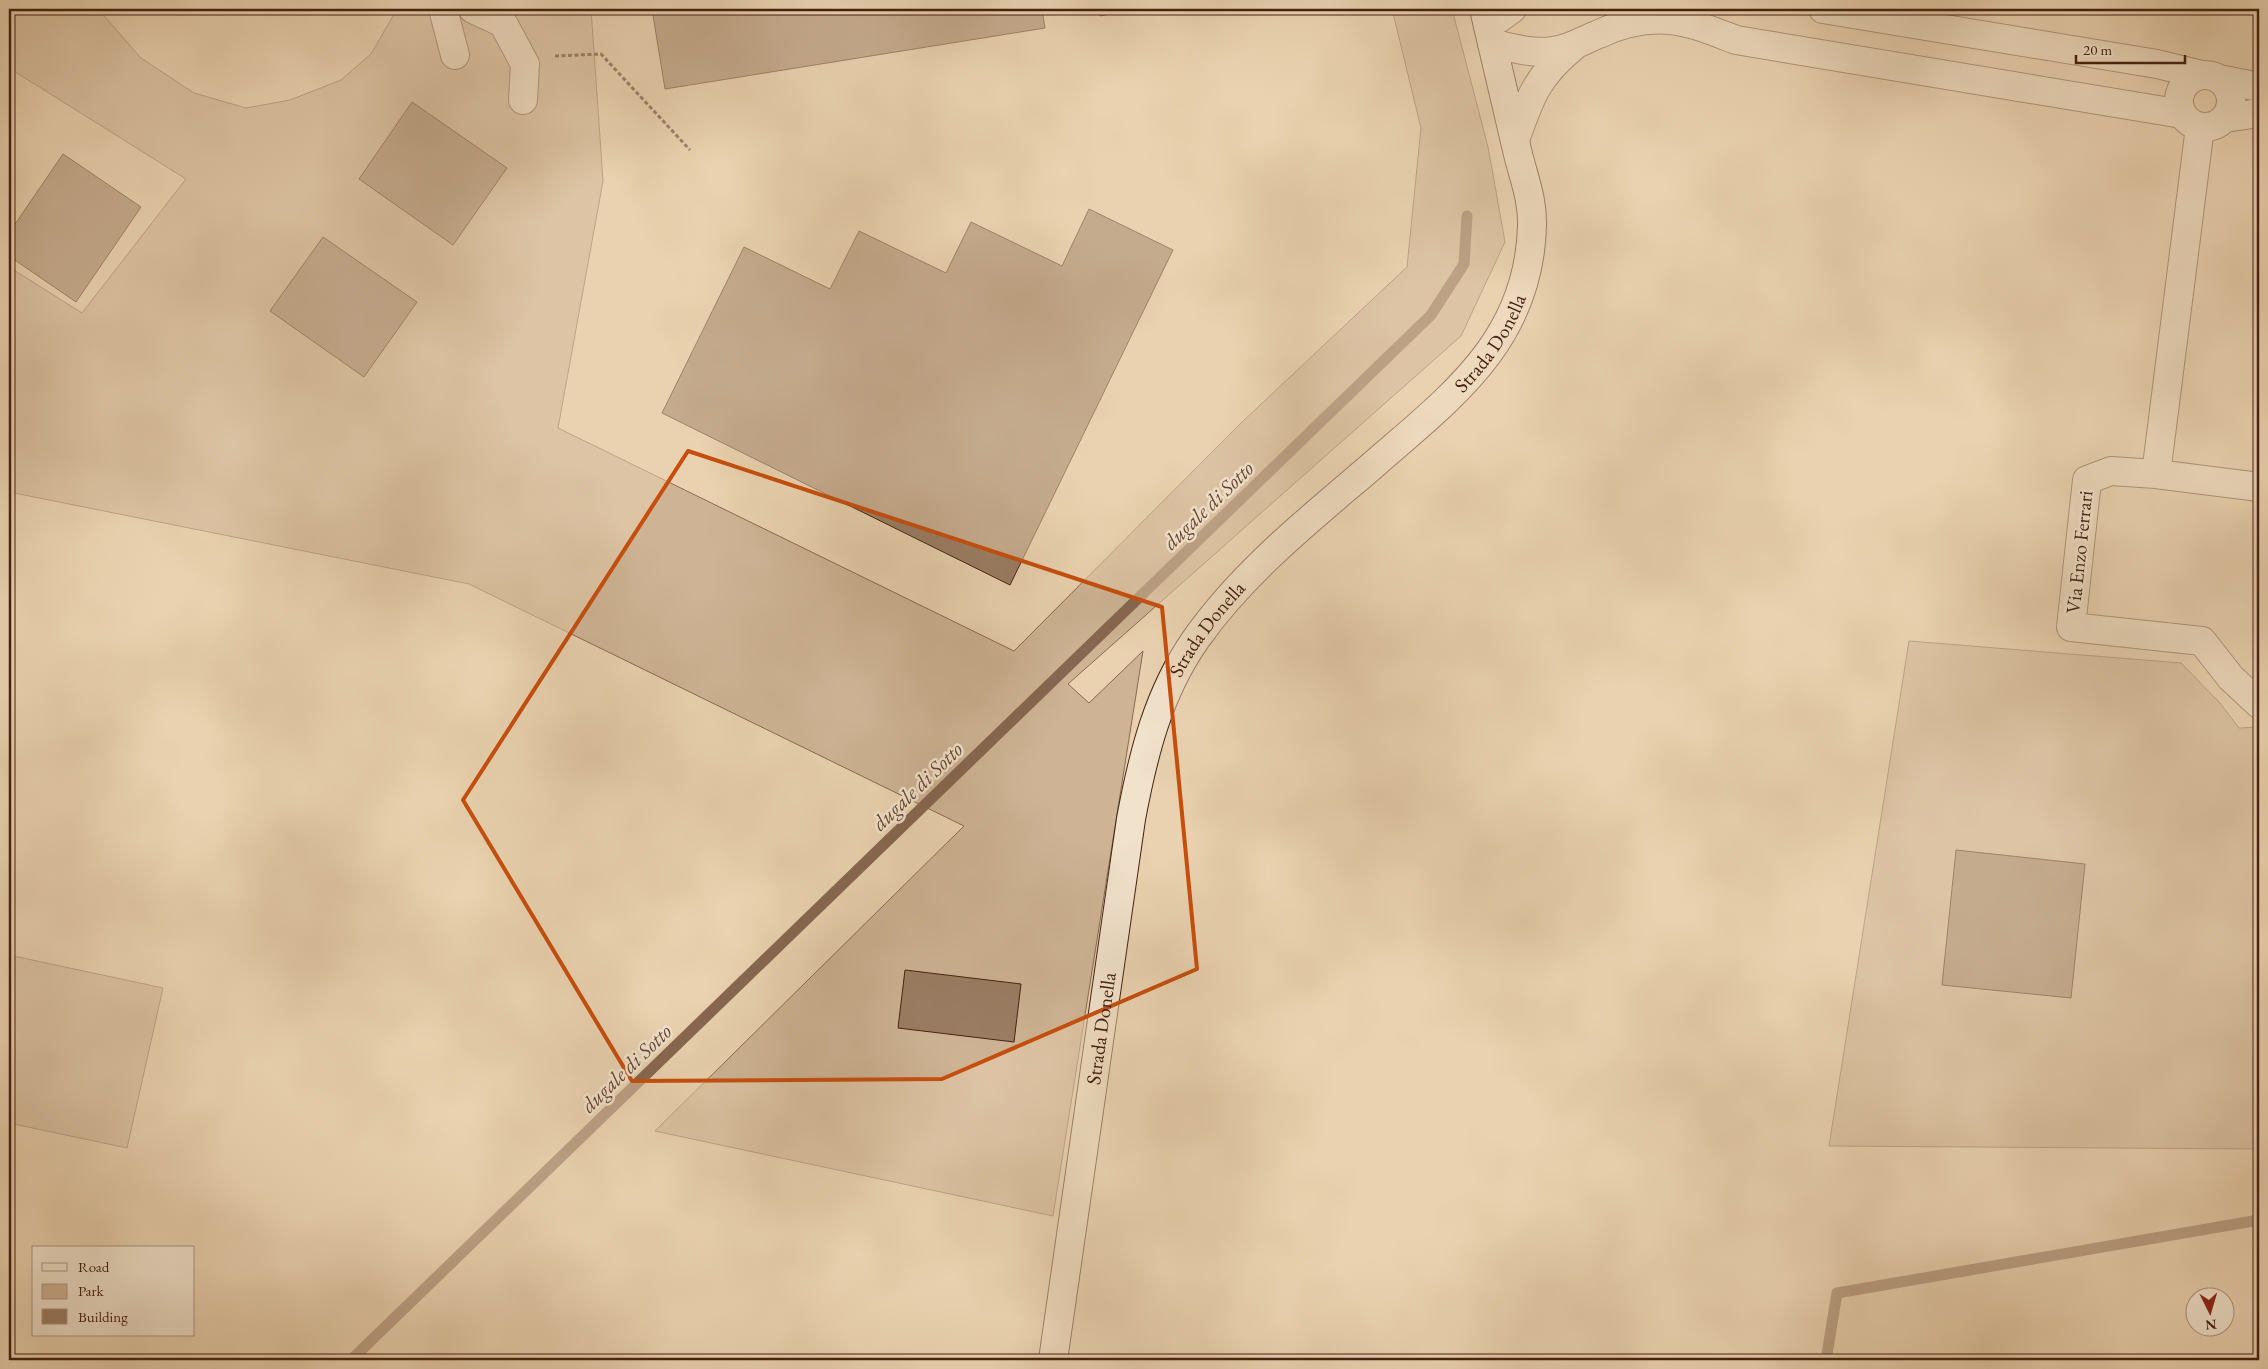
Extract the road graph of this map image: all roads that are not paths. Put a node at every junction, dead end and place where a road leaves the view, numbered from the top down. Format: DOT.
graph roads {
  1 [pos="443,9"];
  2 [pos="473,9"];
  3 [pos="1512,9"];
  4 [pos="1823,9"];
  5 [pos="1949,19"];
  6 [pos="1488,26"];
  7 [pos="1575,46"];
  8 [pos="455,55"];
  9 [pos="2210,77"];
  10 [pos="2259,87"];
  11 [pos="523,100"];
  12 [pos="2259,113"];
  13 [pos="2202,120"];
  14 [pos="1515,140"];
  15 [pos="2156,474"];
  16 [pos="2259,487"];
  17 [pos="2259,704"];
  18 [pos="1053,1360"];
  1 -- 8 [label="street"];
  2 -- 11 [label="street"];
  3 -- 6 [label="street"];
  4 -- 5 [label="street"];
  5 -- 9 [label="street"];
  6 -- 7 [label="street"];
  6 -- 14 [label="street, Strada Donella"];
  7 -- 13 [label="street"];
  7 -- 14 [label="street"];
  9 -- 10 [label="street"];
  9 -- 13 [label="street"];
  9 -- 13 [label="street"];
  12 -- 13 [label="street"];
  13 -- 15 [label="street"];
  14 -- 18 [label="street, Strada Donella"];
  15 -- 16 [label="street, Via Enzo Ferrari"];
  15 -- 17 [label="street, Via Enzo Ferrari"];
}
